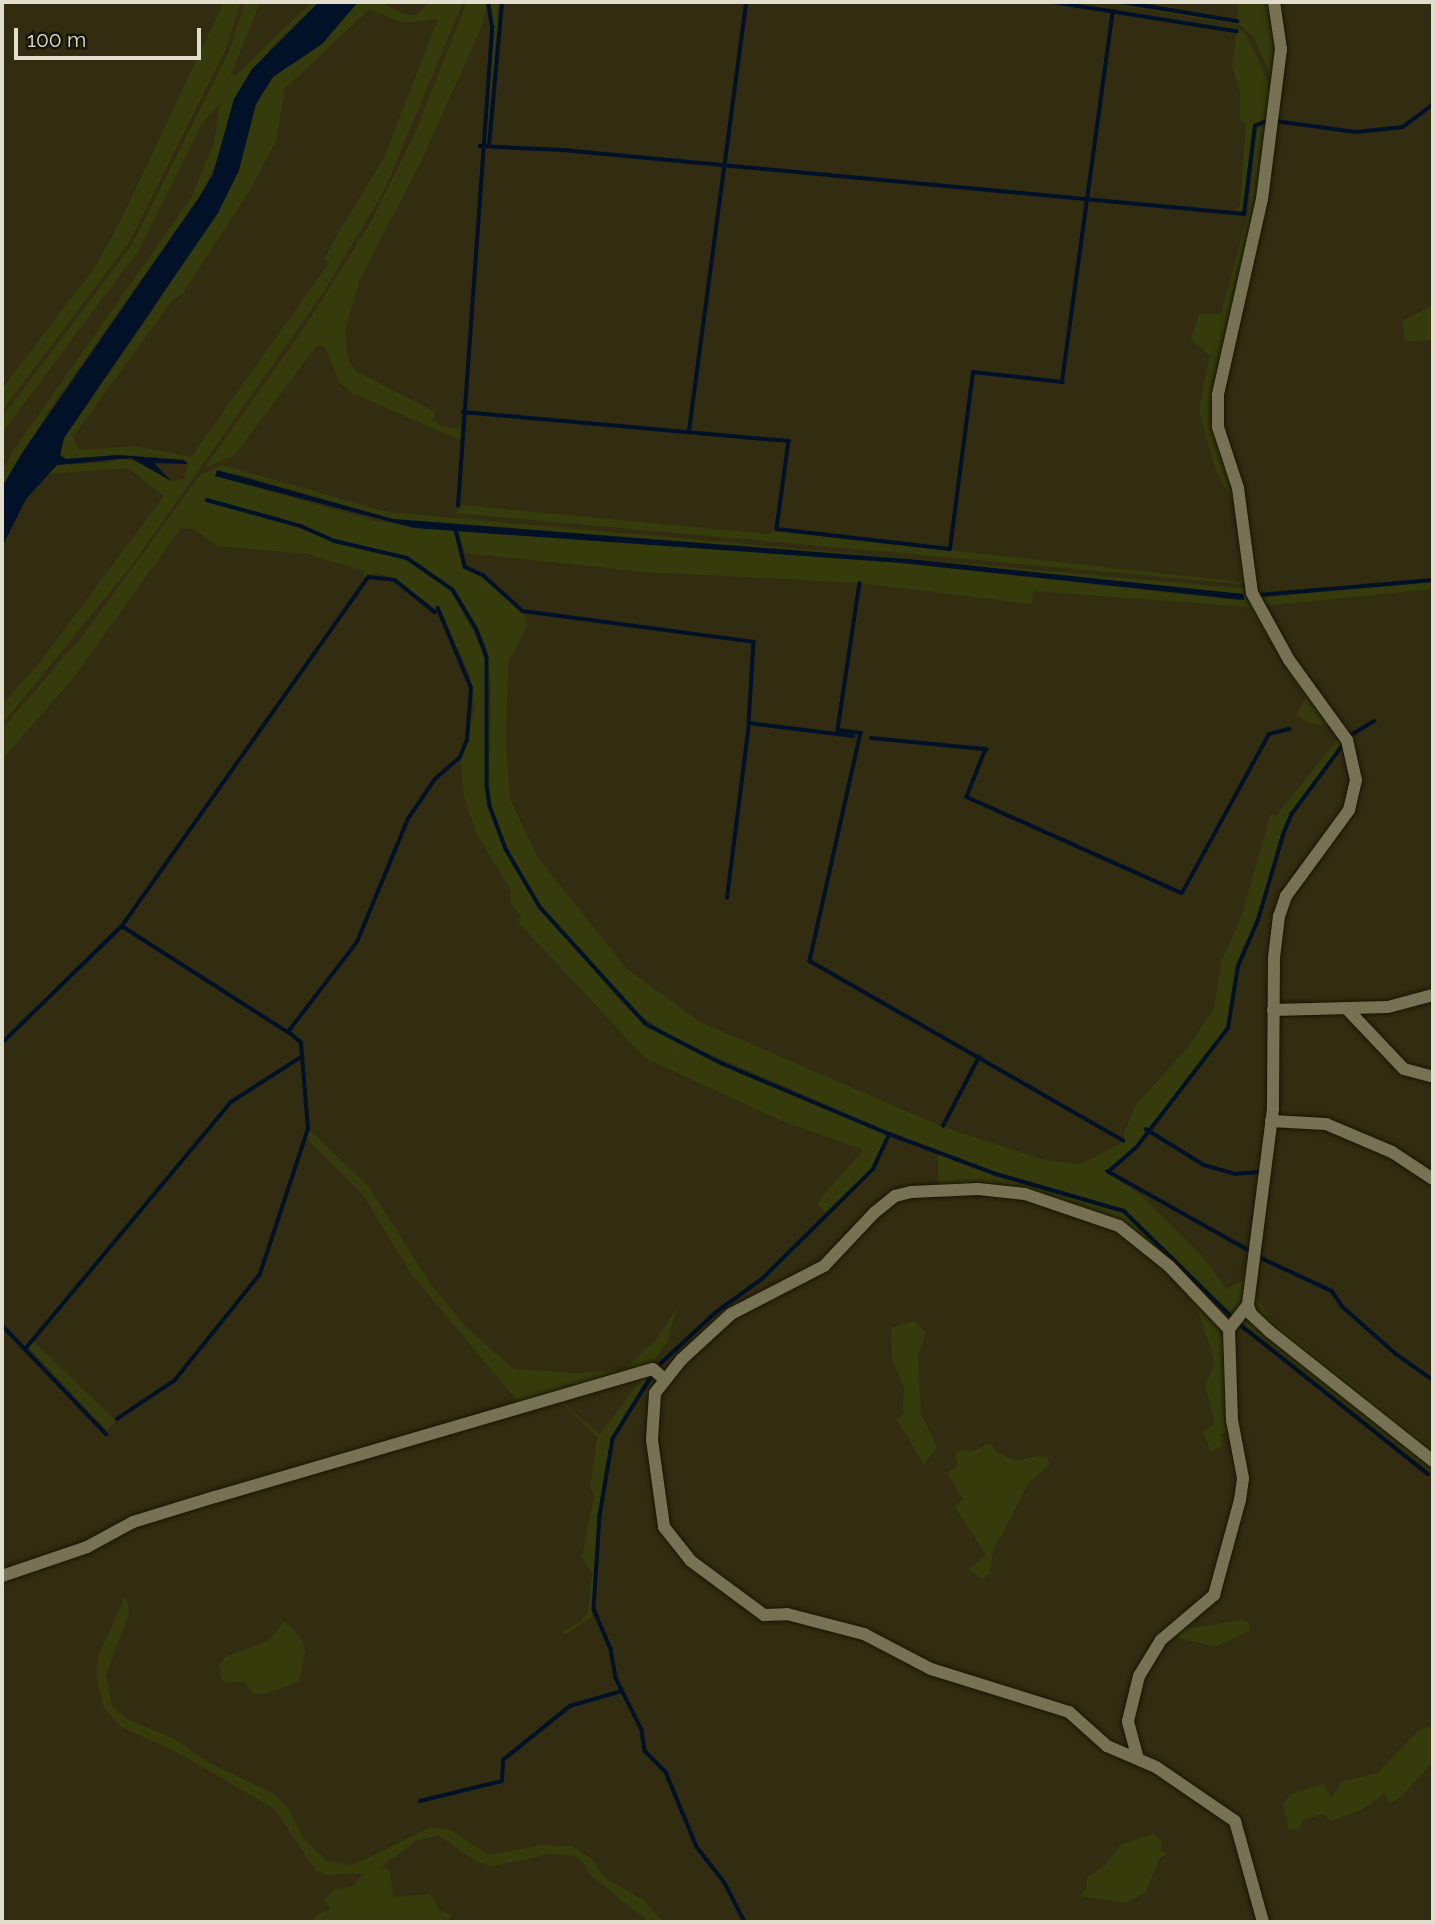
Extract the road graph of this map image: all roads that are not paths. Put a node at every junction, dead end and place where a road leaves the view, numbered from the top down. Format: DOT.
graph roads {
  1 [pos="1274,2"];
  2 [pos="1433,995"];
  3 [pos="1273,1010"];
  4 [pos="1348,1010"];
  5 [pos="1433,1077"];
  6 [pos="1271,1121"];
  7 [pos="1433,1180"];
  8 [pos="1248,1305"];
  9 [pos="1229,1329"];
  10 [pos="663,1378"];
  11 [pos="1433,1461"];
  12 [pos="2,1576"];
  13 [pos="1138,1759"];
  14 [pos="1263,1922"];
  1 -- 3 [label="street"];
  2 -- 4 [label="street"];
  3 -- 4 [label="street"];
  3 -- 6 [label="street"];
  4 -- 5 [label="street"];
  6 -- 7 [label="street"];
  6 -- 8 [label="street"];
  8 -- 9 [label="street"];
  8 -- 11 [label="street"];
  9 -- 10 [label="street"];
  9 -- 13 [label="street"];
  10 -- 12 [label="street"];
  10 -- 13 [label="street"];
  13 -- 14 [label="street"];
}
